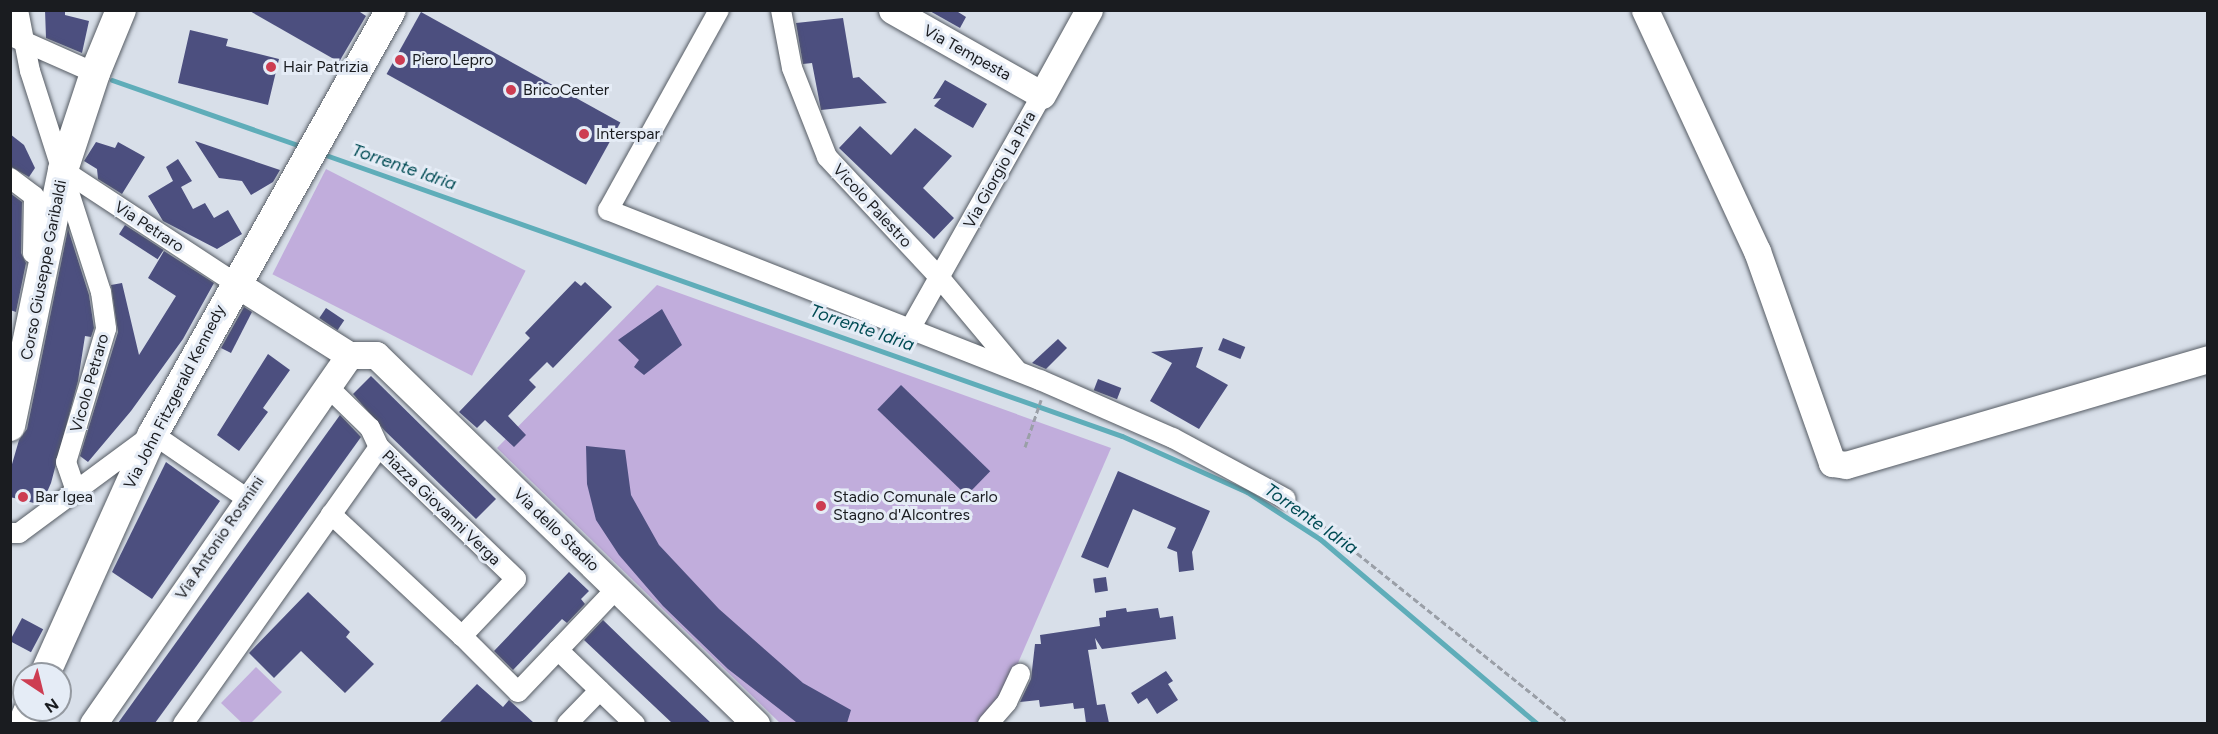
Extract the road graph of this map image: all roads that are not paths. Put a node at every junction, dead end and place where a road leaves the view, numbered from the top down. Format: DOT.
graph roads {
  1 [pos="121,10"];
  2 [pos="391,10"];
  3 [pos="719,10"];
  4 [pos="781,10"];
  5 [pos="892,10"];
  6 [pos="1089,10"];
  7 [pos="1645,10"];
  8 [pos="16,11"];
  9 [pos="16,39"];
  10 [pos="10,62"];
  11 [pos="30,71"];
  12 [pos="95,73"];
  13 [pos="1042,95"];
  14 [pos="63,170"];
  15 [pos="10,178"];
  16 [pos="44,256"];
  17 [pos="939,277"];
  18 [pos="235,284"];
  19 [pos="910,329"];
  20 [pos="349,355"];
  21 [pos="2208,359"];
  22 [pos="1018,371"];
  23 [pos="327,386"];
  24 [pos="10,426"];
  25 [pos="153,434"];
  26 [pos="379,447"];
  27 [pos="76,491"];
  28 [pos="246,498"];
  29 [pos="1286,499"];
  30 [pos="331,514"];
  31 [pos="10,533"];
  32 [pos="617,588"];
  33 [pos="462,636"];
  34 [pos="558,650"];
  35 [pos="50,662"];
  36 [pos="1020,674"];
  37 [pos="600,690"];
  38 [pos="93,723"];
  39 [pos="183,723"];
  40 [pos="567,723"];
  41 [pos="635,723"];
  42 [pos="756,723"];
  43 [pos="988,723"];
  1 -- 12 [label="main road"];
  2 -- 18 [label="main road, Via John Fitzgerald Kennedy"];
  3 -- 19 [label="street"];
  4 -- 17 [label="street, Vicolo Palestro"];
  5 -- 13 [label="street, Via Tempesta"];
  6 -- 13 [label="street, Via Giorgio La Pira"];
  7 -- 21 [label="street"];
  8 -- 9 [label="street, Corso Giuseppe Garibaldi"];
  9 -- 11 [label="street, Corso Giuseppe Garibaldi"];
  9 -- 12 [label="street"];
  10 -- 11 [label="street"];
  11 -- 14 [label="street, Corso Giuseppe Garibaldi"];
  12 -- 14 [label="main road"];
  13 -- 17 [label="street, Via Giorgio La Pira"];
  14 -- 16 [label="main road, Corso Giuseppe Garibaldi"];
  14 -- 18 [label="street, Via Petraro"];
  14 -- 27 [label="street, Vicolo Petraro"];
  15 -- 16 [label="street"];
  16 -- 24 [label="main road, Corso Giuseppe Garibaldi"];
  17 -- 19 [label="street, Via Giorgio La Pira"];
  17 -- 22 [label="street, Vicolo Palestro"];
  18 -- 20 [label="street"];
  18 -- 25 [label="main road, Via John Fitzgerald Kennedy"];
  19 -- 22 [label="street"];
  20 -- 23 [label="street, Via Antonio Rosmini"];
  20 -- 32 [label="street, Via dello Stadio"];
  22 -- 29 [label="street"];
  23 -- 26 [label="street"];
  23 -- 28 [label="street, Via Antonio Rosmini"];
  25 -- 27 [label="street"];
  25 -- 28 [label="street"];
  25 -- 35 [label="main road, Via John Fitzgerald Kennedy"];
  26 -- 30 [label="street, Piazza Giovanni Verga"];
  26 -- 33 [label="street, Piazza Giovanni Verga"];
  27 -- 31 [label="street"];
  28 -- 38 [label="street, Via Antonio Rosmini"];
  30 -- 33 [label="street"];
  30 -- 39 [label="street, Piazza Giovanni Verga"];
  32 -- 34 [label="street"];
  32 -- 42 [label="street, Via dello Stadio"];
  33 -- 34 [label="street"];
  34 -- 37 [label="street"];
  36 -- 43 [label="street"];
  37 -- 40 [label="street"];
  37 -- 41 [label="street"];
}
